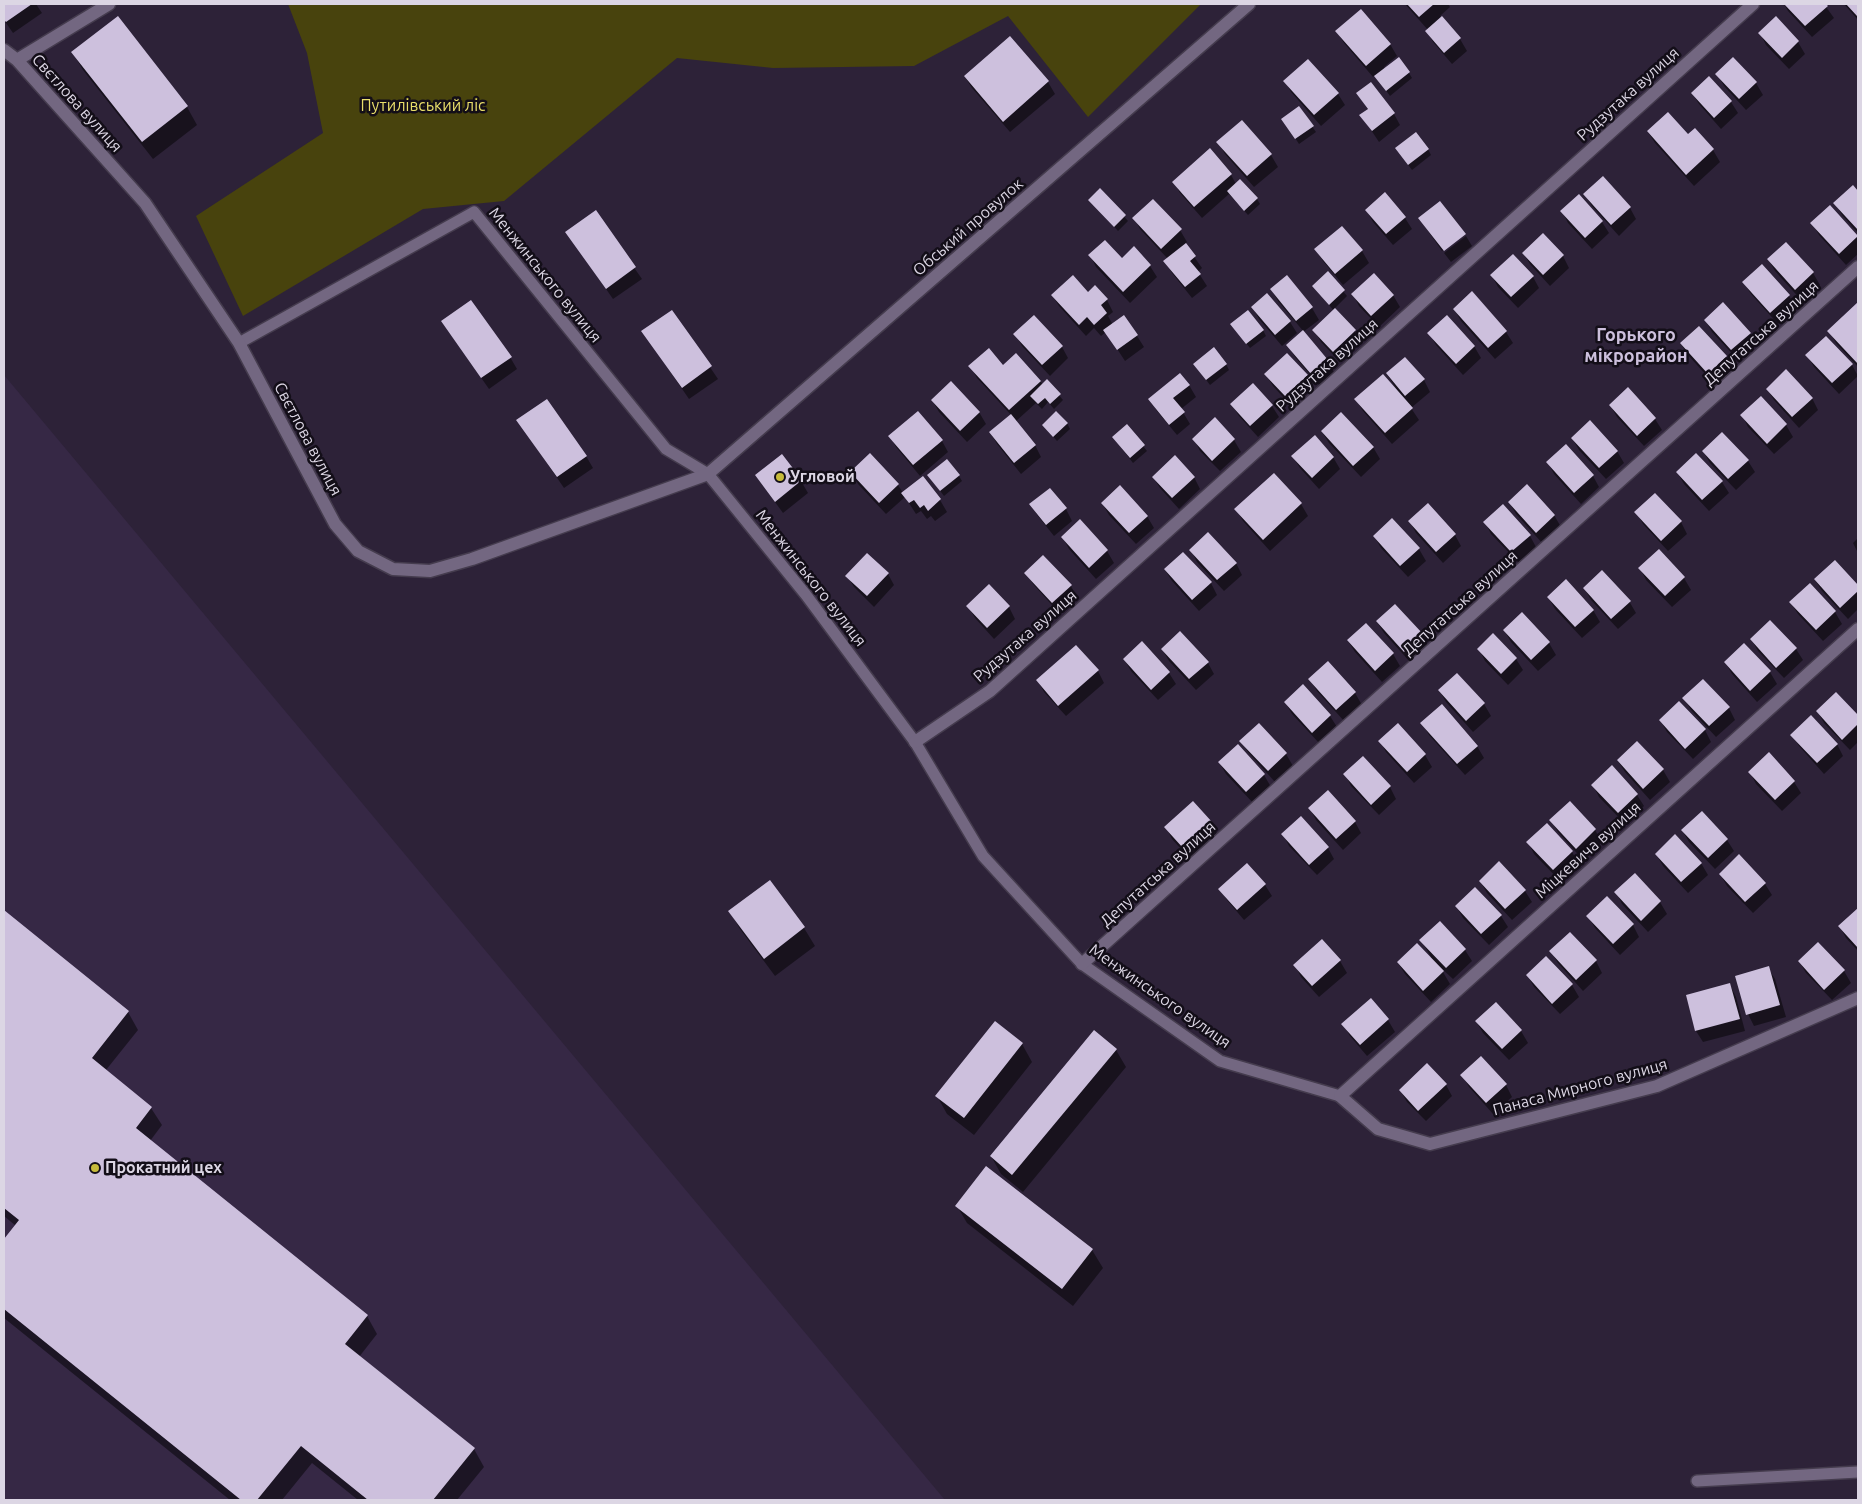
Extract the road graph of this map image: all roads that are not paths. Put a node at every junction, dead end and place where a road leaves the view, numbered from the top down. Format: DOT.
graph roads {
  1 [pos="109,4"];
  2 [pos="1249,4"];
  3 [pos="1752,4"];
  4 [pos="4,50"];
  5 [pos="17,60"];
  6 [pos="1858,267"];
  7 [pos="239,342"];
  8 [pos="708,474"];
  9 [pos="1858,629"];
  10 [pos="915,742"];
  11 [pos="1082,964"];
  12 [pos="1858,998"];
  13 [pos="1340,1096"];
  14 [pos="1858,1472"];
  15 [pos="1697,1481"];
  1 -- 5 [label="street"];
  2 -- 8 [label="street, Обський провулок"];
  3 -- 10 [label="street, Рудзутака вулиця"];
  4 -- 5 [label="street, Свєтлова вулиця"];
  5 -- 7 [label="street, Свєтлова вулиця"];
  6 -- 11 [label="street, Депутатська вулиця"];
  7 -- 8 [label="street, Свєтлова вулиця"];
  7 -- 8 [label="lane, Менжинського вулиця"];
  8 -- 10 [label="lane, Менжинського вулиця"];
  9 -- 13 [label="street, Міцкевича вулиця"];
  10 -- 11 [label="lane, Менжинського вулиця"];
  11 -- 13 [label="lane, Менжинського вулиця"];
  12 -- 13 [label="street, Панаса Мирного вулиця"];
  14 -- 15 [label="lane"];
}
